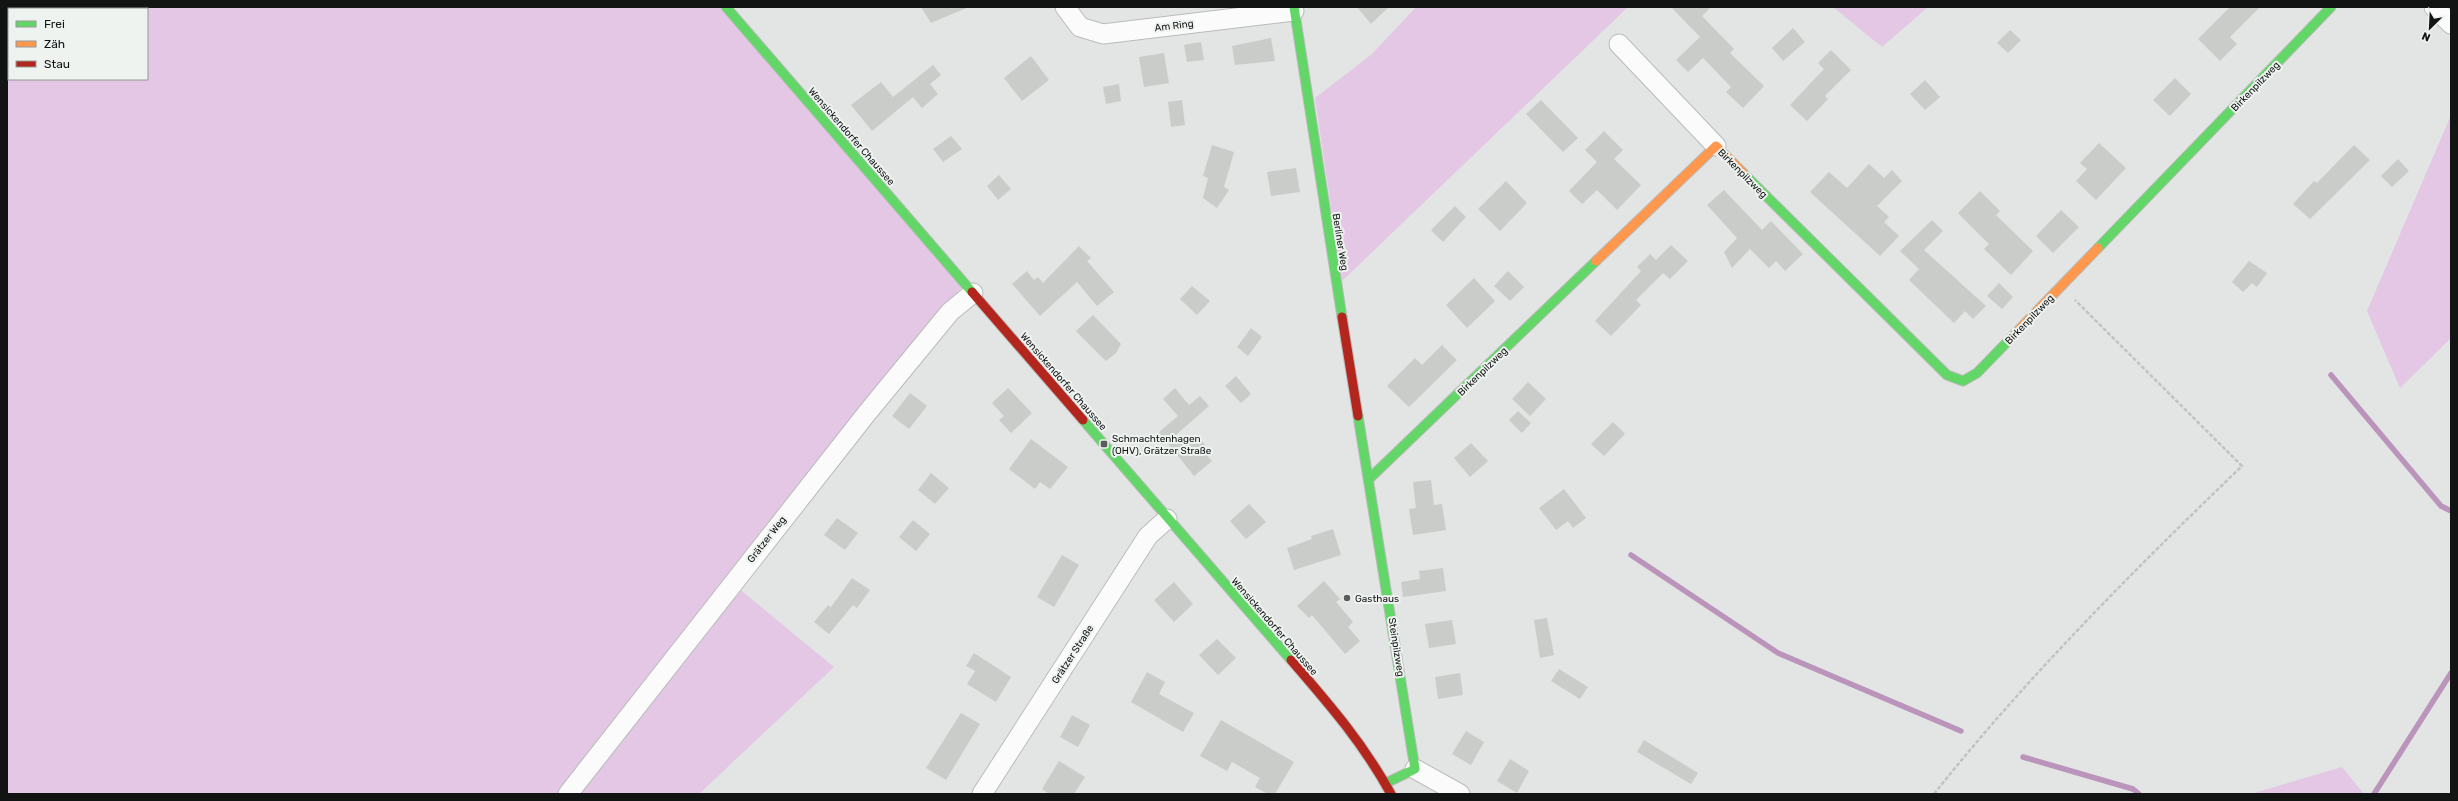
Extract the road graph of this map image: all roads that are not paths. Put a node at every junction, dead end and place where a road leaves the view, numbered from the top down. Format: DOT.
graph roads {
  1 [pos="726,7"];
  2 [pos="1065,7"];
  3 [pos="2331,7"];
  4 [pos="2434,7"];
  5 [pos="1294,9"];
  6 [pos="2451,24"];
  7 [pos="1619,44"];
  8 [pos="1716,146"];
  9 [pos="973,293"];
  10 [pos="1369,479"];
  11 [pos="1167,519"];
  12 [pos="1415,769"];
  13 [pos="1386,783"];
  14 [pos="568,794"];
  15 [pos="982,794"];
  16 [pos="1392,794"];
  17 [pos="1460,794"];
  1 -- 9 [label="street, Wensickendorfer Chaussee"];
  2 -- 5 [label="street, Am Ring"];
  3 -- 8 [label="street, Birkenpilzweg"];
  4 -- 6 [label="street"];
  5 -- 10 [label="street, Berliner Weg"];
  7 -- 8 [label="street, Birkenpilzweg"];
  8 -- 10 [label="street, Birkenpilzweg"];
  9 -- 11 [label="street, Wensickendorfer Chaussee"];
  9 -- 14 [label="street, Grätzer Weg"];
  10 -- 12 [label="street, Steinpilzweg"];
  11 -- 13 [label="street, Wensickendorfer Chaussee"];
  11 -- 15 [label="street, Grätzer Straße"];
  12 -- 13 [label="street"];
  12 -- 17 [label="street"];
  13 -- 16 [label="street, Wensickendorfer Chaussee"];
}
